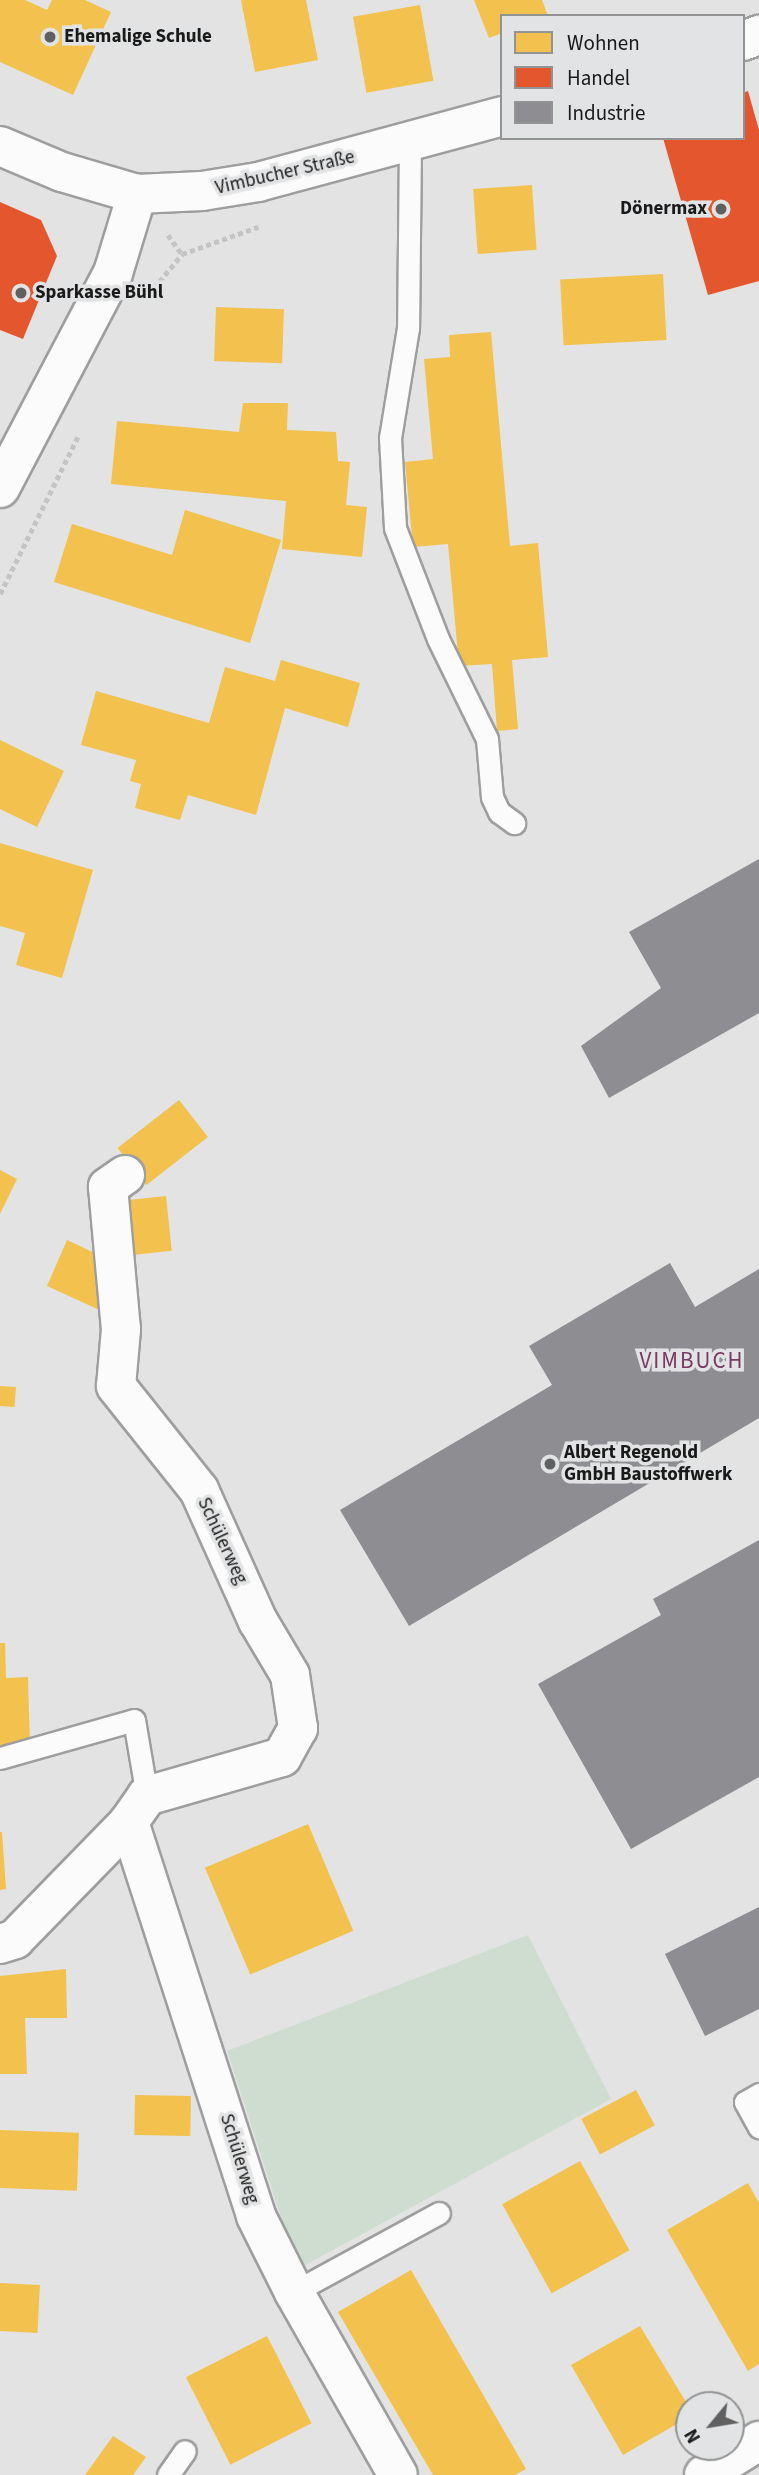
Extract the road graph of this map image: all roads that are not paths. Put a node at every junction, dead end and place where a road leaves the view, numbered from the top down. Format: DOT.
graph roads {
  1 [pos="500,117"];
  2 [pos="410,143"];
  3 [pos="0,146"];
  4 [pos="137,194"];
  5 [pos="0,488"];
  6 [pos="514,823"];
  7 [pos="125,1175"];
  8 [pos="0,1758"];
  9 [pos="138,1809"];
  10 [pos="0,1944"];
  11 [pos="759,2094"];
  12 [pos="759,2127"];
  13 [pos="439,2213"];
  14 [pos="294,2292"];
  15 [pos="759,2441"];
  16 [pos="185,2451"];
  17 [pos="168,2475"];
  18 [pos="398,2475"];
  19 [pos="705,2475"];
  1 -- 2 [label="street, Vimbucher Straße"];
  2 -- 4 [label="street, Vimbucher Straße"];
  2 -- 6 [label="lane"];
  3 -- 4 [label="street"];
  4 -- 5 [label="street"];
  7 -- 9 [label="street, Schülerweg"];
  8 -- 9 [label="lane"];
  9 -- 10 [label="street, Schülerweg"];
  9 -- 14 [label="street, Schülerweg"];
  11 -- 12 [label="lane"];
  13 -- 14 [label="lane"];
  14 -- 18 [label="street, Schülerweg"];
  15 -- 19 [label="street"];
  16 -- 17 [label="lane"];
}
